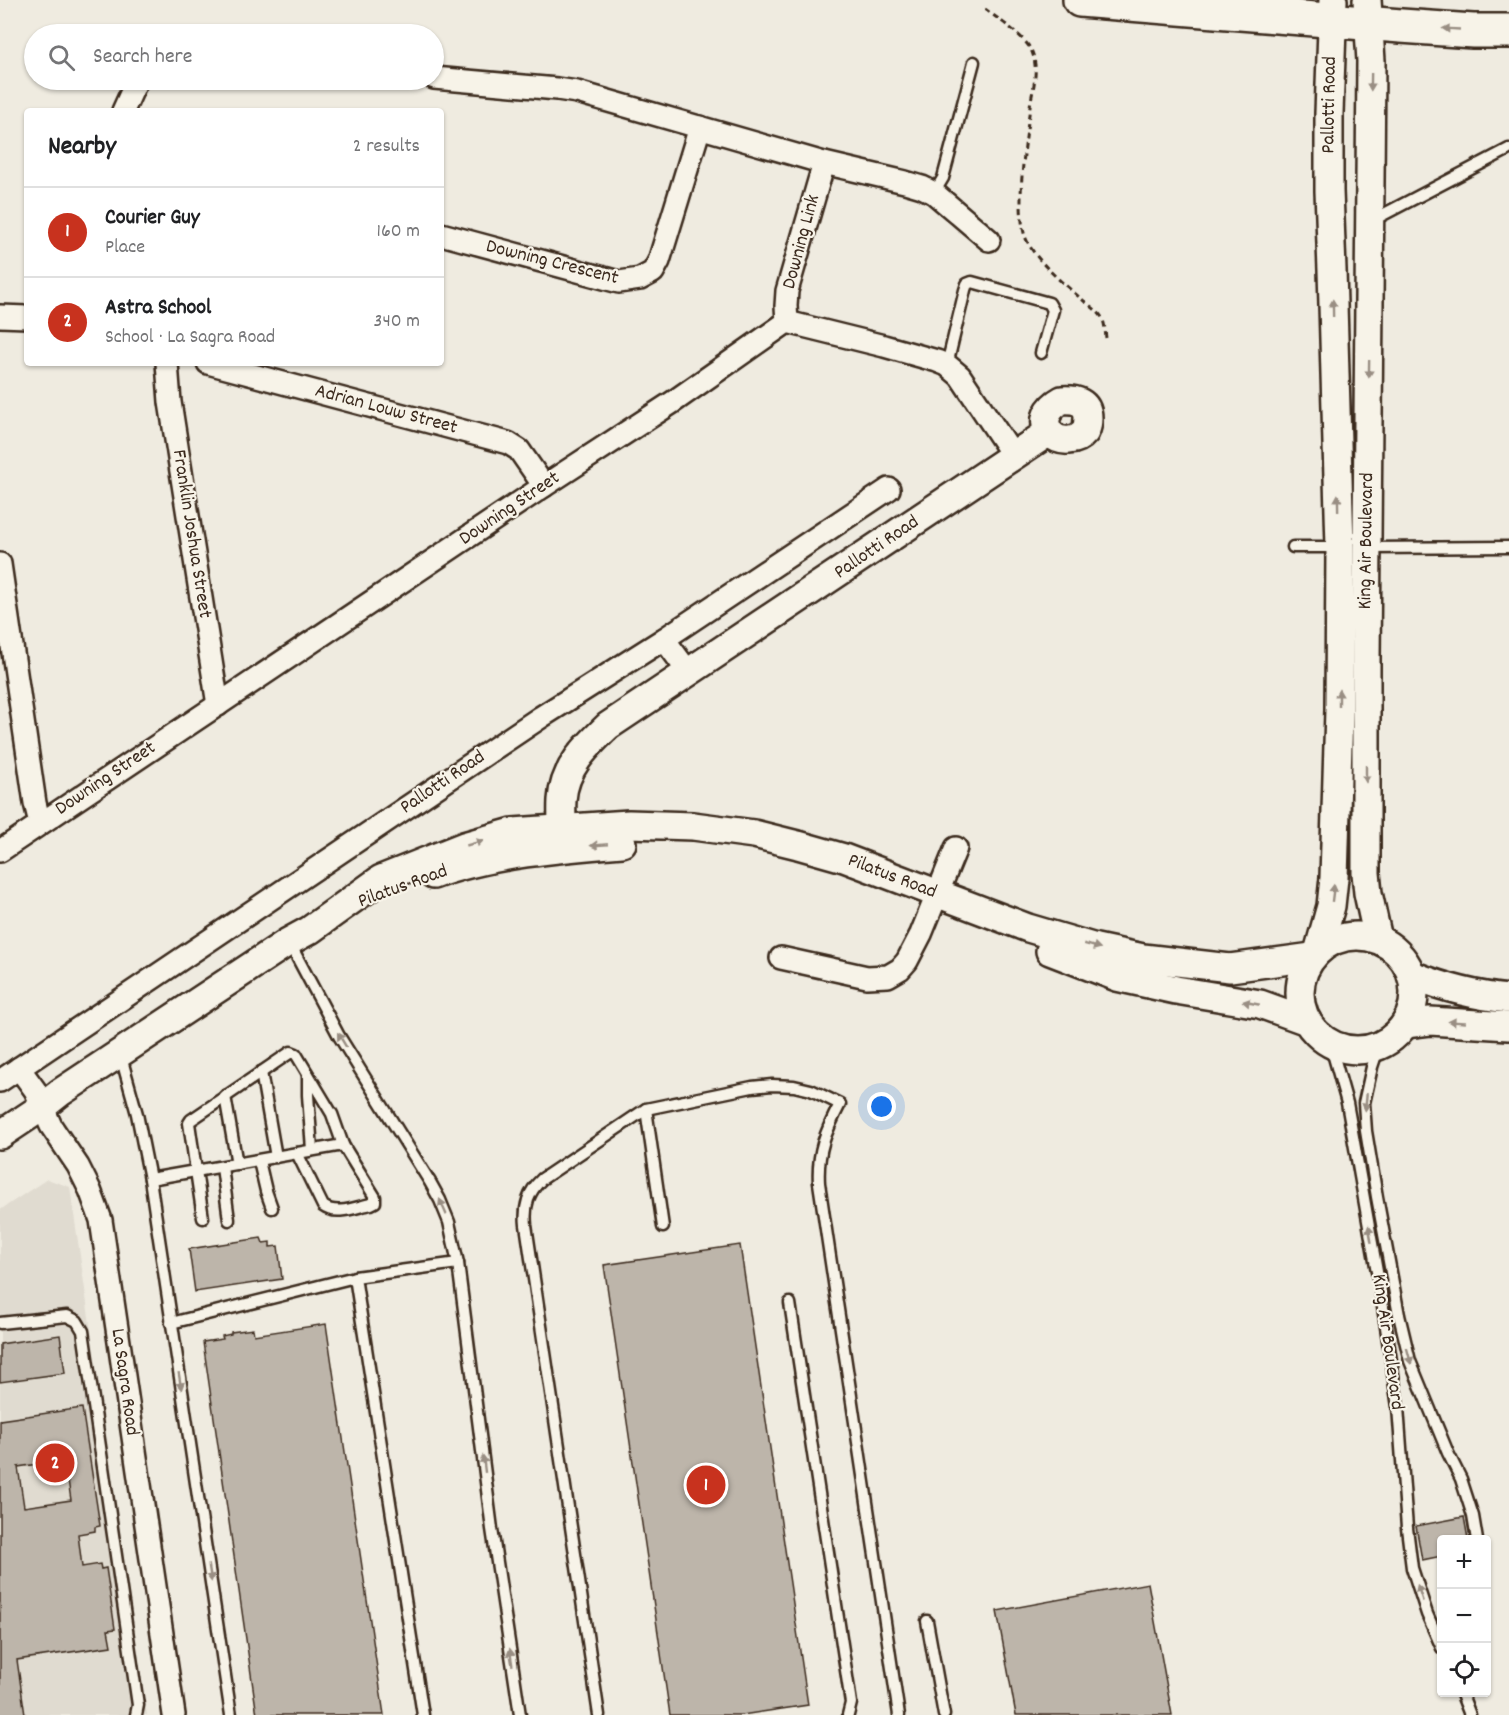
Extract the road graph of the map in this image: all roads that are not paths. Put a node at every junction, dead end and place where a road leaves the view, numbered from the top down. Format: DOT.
graph roads {
  1 [pos="1080,0"];
  2 [pos="1333,10"];
  3 [pos="1368,12"];
  4 [pos="1509,31"];
  5 [pos="974,62"];
  6 [pos="444,79"];
  7 [pos="132,90"];
  8 [pos="124,108"];
  9 [pos="700,127"];
  10 [pos="1371,142"];
  11 [pos="1509,149"];
  12 [pos="824,163"];
  13 [pos="1329,191"];
  14 [pos="934,193"];
  15 [pos="1371,221"];
  16 [pos="444,235"];
  17 [pos="988,240"];
  18 [pos="0,316"];
  19 [pos="24,316"];
  20 [pos="787,322"];
  21 [pos="1041,353"];
  22 [pos="947,365"];
  23 [pos="167,366"];
  24 [pos="219,366"];
  25 [pos="1049,432"];
  26 [pos="1014,457"];
  27 [pos="544,486"];
  28 [pos="889,489"];
  29 [pos="1293,547"];
  30 [pos="1353,547"];
  31 [pos="1509,547"];
  32 [pos="0,564"];
  33 [pos="664,639"];
  34 [pos="689,673"];
  35 [pos="218,705"];
  36 [pos="40,824"];
  37 [pos="562,838"];
  38 [pos="956,848"];
  39 [pos="0,851"];
  40 [pos="934,901"];
  41 [pos="1378,939"];
  42 [pos="288,942"];
  43 [pos="1316,953"];
  44 [pos="781,958"];
  45 [pos="1412,975"];
  46 [pos="1509,999"];
  47 [pos="1405,1024"];
  48 [pos="1509,1026"];
  49 [pos="1314,1030"];
  50 [pos="1379,1046"];
  51 [pos="120,1053"];
  52 [pos="19,1068"];
  53 [pos="261,1072"];
  54 [pos="308,1074"];
  55 [pos="0,1081"];
  56 [pos="225,1096"];
  57 [pos="42,1107"];
  58 [pos="646,1110"];
  59 [pos="0,1135"];
  60 [pos="343,1144"];
  61 [pos="312,1149"];
  62 [pos="297,1153"];
  63 [pos="276,1157"];
  64 [pos="259,1161"];
  65 [pos="237,1164"];
  66 [pos="222,1167"];
  67 [pos="195,1171"];
  68 [pos="150,1179"];
  69 [pos="272,1208"];
  70 [pos="203,1218"];
  71 [pos="229,1220"];
  72 [pos="663,1227"];
  73 [pos="458,1263"];
  74 [pos="355,1277"];
  75 [pos="790,1304"];
  76 [pos="0,1323"];
  77 [pos="171,1323"];
  78 [pos="1476,1535"];
  79 [pos="927,1621"];
  80 [pos="1440,1643"];
  81 [pos="1463,1697"];
  82 [pos="1471,1697"];
  83 [pos="1470,1714"];
  84 [pos="136,1715"];
  85 [pos="174,1715"];
  86 [pos="231,1715"];
  87 [pos="423,1715"];
  88 [pos="520,1715"];
  89 [pos="599,1715"];
  90 [pos="848,1715"];
  91 [pos="898,1715"];
  92 [pos="944,1715"];
  1 -- 2 [label="main road"];
  2 -- 3 [label="main road"];
  2 -- 13 [label="street, Pallotti Road"];
  4 -- 3 [label="main road, one-way"];
  3 -- 10 [label="street, Pallotti Road, one-way"];
  5 -- 14 [label="lane"];
  6 -- 9 [label="street"];
  7 -- 8 [label="street"];
  9 -- 12 [label="street"];
  9 -- 16 [label="street, Downing Crescent"];
  10 -- 15 [label="street, King Air Boulevard"];
  11 -- 15 [label="lane"];
  12 -- 14 [label="street"];
  12 -- 20 [label="street, Downing Link"];
  30 -- 13 [label="street, King Air Boulevard, one-way"];
  14 -- 17 [label="street"];
  15 -- 30 [label="street, King Air Boulevard, one-way"];
  18 -- 19 [label="street"];
  20 -- 22 [label="street"];
  20 -- 27 [label="street, Downing Street"];
  21 -- 22 [label="lane"];
  22 -- 26 [label="street"];
  23 -- 35 [label="street, Franklin Joshua Street"];
  24 -- 27 [label="street, Adrian Louw Street"];
  25 -- 26 [label="street, Pallotti Road"];
  26 -- 34 [label="street, Pallotti Road"];
  27 -- 35 [label="street, Downing Street"];
  28 -- 33 [label="street, Pallotti Road"];
  29 -- 30 [label="lane"];
  30 -- 31 [label="lane"];
  30 -- 41 [label="street, King Air Boulevard, one-way"];
  43 -- 30 [label="street, King Air Boulevard, one-way"];
  32 -- 36 [label="street"];
  33 -- 34 [label="street"];
  33 -- 52 [label="street, Pallotti Road"];
  34 -- 37 [label="street, Pallotti Road"];
  35 -- 36 [label="street, Downing Street"];
  36 -- 39 [label="street, Downing Street"];
  37 -- 40 [label="street, Pilatus Road"];
  37 -- 42 [label="street, Pilatus Road"];
  38 -- 40 [label="street"];
  40 -- 43 [label="street, Pilatus Road, one-way"];
  40 -- 44 [label="street"];
  49 -- 40 [label="street, Pilatus Road, one-way"];
  41 -- 43 [label="street"];
  41 -- 45 [label="street"];
  42 -- 51 [label="street"];
  73 -- 42 [label="lane, one-way"];
  43 -- 49 [label="street"];
  45 -- 46 [label="street"];
  45 -- 47 [label="street"];
  48 -- 47 [label="street, one-way"];
  47 -- 50 [label="street"];
  49 -- 50 [label="street"];
  80 -- 49 [label="lane, King Air Boulevard, one-way"];
  50 -- 78 [label="lane, King Air Boulevard, one-way"];
  51 -- 57 [label="street"];
  51 -- 68 [label="lane"];
  52 -- 55 [label="street, Pallotti Road"];
  52 -- 57 [label="street, La Sagra Road"];
  53 -- 54 [label="lane"];
  53 -- 56 [label="lane"];
  53 -- 63 [label="lane"];
  54 -- 60 [label="lane"];
  54 -- 61 [label="lane"];
  56 -- 65 [label="lane"];
  56 -- 67 [label="lane"];
  57 -- 59 [label="street"];
  57 -- 85 [label="street, La Sagra Road"];
  58 -- 72 [label="lane"];
  58 -- 89 [label="lane"];
  58 -- 91 [label="lane"];
  60 -- 61 [label="lane"];
  60 -- 62 [label="lane"];
  61 -- 62 [label="lane"];
  62 -- 63 [label="lane"];
  63 -- 64 [label="lane"];
  64 -- 65 [label="lane"];
  64 -- 69 [label="lane"];
  65 -- 66 [label="lane"];
  66 -- 67 [label="lane"];
  66 -- 71 [label="lane"];
  67 -- 68 [label="lane"];
  67 -- 70 [label="lane"];
  68 -- 77 [label="lane"];
  73 -- 74 [label="lane"];
  88 -- 73 [label="lane, one-way"];
  74 -- 77 [label="lane"];
  74 -- 87 [label="lane"];
  75 -- 90 [label="lane"];
  76 -- 84 [label="lane"];
  77 -- 86 [label="lane, one-way"];
  79 -- 92 [label="lane"];
  81 -- 83 [label="lane"];
  82 -- 83 [label="lane"];
}
